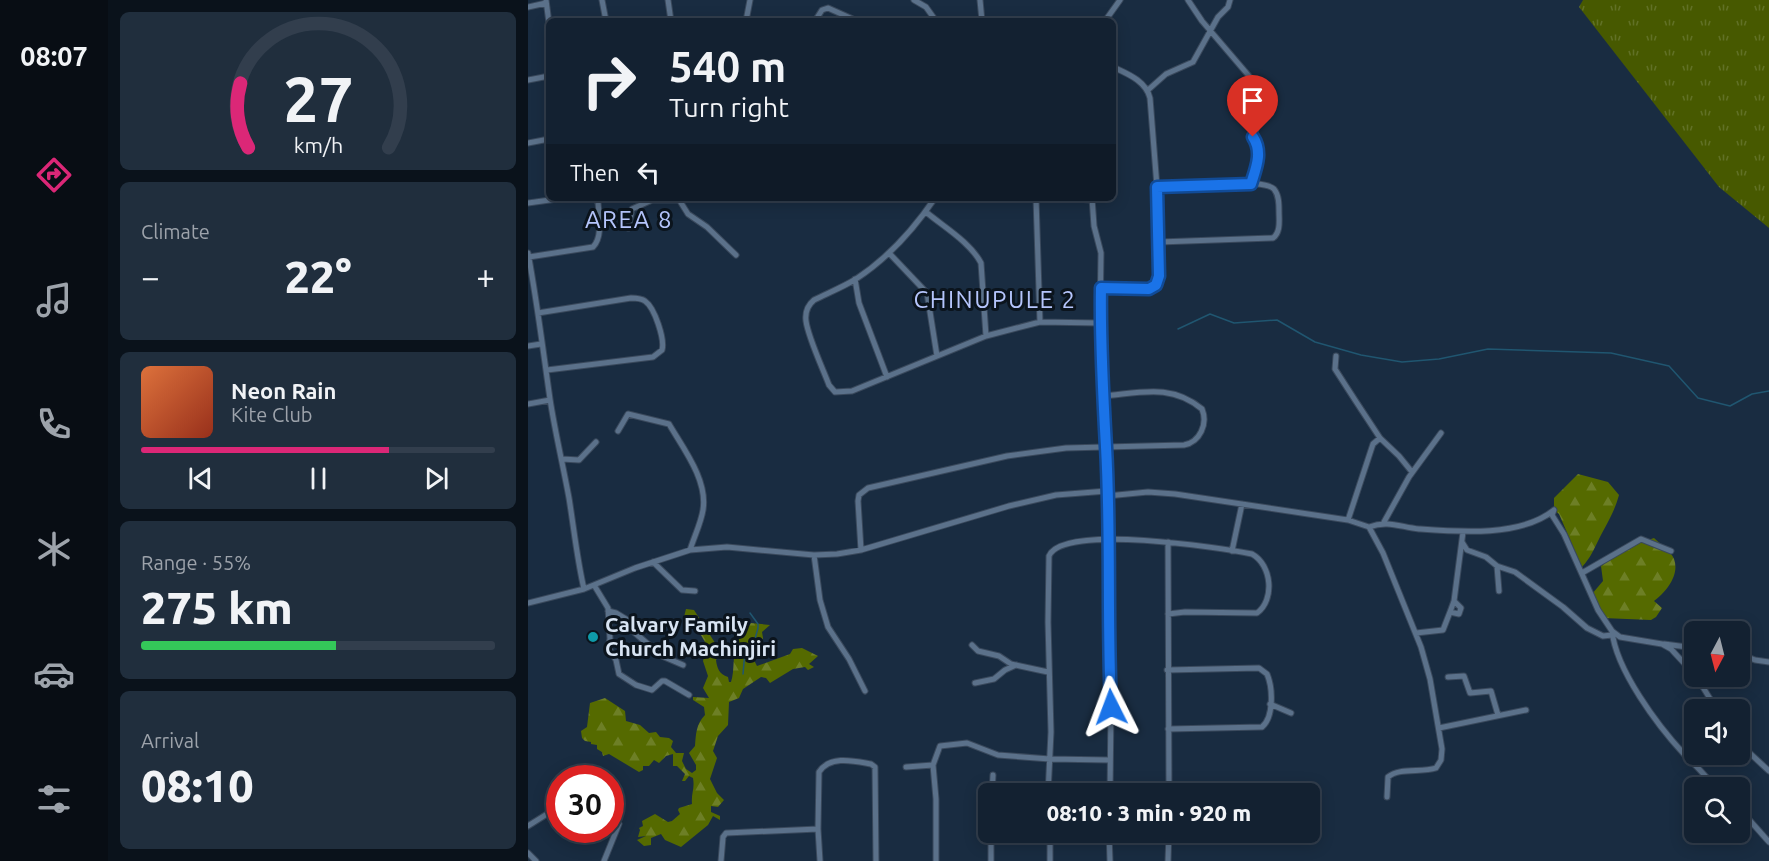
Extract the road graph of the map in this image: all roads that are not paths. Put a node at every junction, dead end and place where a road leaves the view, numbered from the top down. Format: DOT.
graph roads {
  1 [pos="602,0"];
  2 [pos="668,0"];
  3 [pos="750,0"];
  4 [pos="914,0"];
  5 [pos="980,0"];
  6 [pos="1120,0"];
  7 [pos="1188,0"];
  8 [pos="1230,0"];
  9 [pos="546,2"];
  10 [pos="528,7"];
  11 [pos="548,18"];
  12 [pos="605,18"];
  13 [pos="671,18"];
  14 [pos="747,18"];
  15 [pos="817,18"];
  16 [pos="850,18"];
  17 [pos="934,18"];
  18 [pos="981,18"];
  19 [pos="1108,18"];
  20 [pos="1211,31"];
  21 [pos="1116,68"];
  22 [pos="546,77"];
  23 [pos="528,80"];
  24 [pos="1148,90"];
  25 [pos="546,140"];
  26 [pos="528,143"];
  27 [pos="1251,184"];
  28 [pos="1157,187"];
  29 [pos="546,200"];
  30 [pos="597,201"];
  31 [pos="650,201"];
  32 [pos="680,201"];
  33 [pos="933,201"];
  34 [pos="1036,201"];
  35 [pos="1092,201"];
  36 [pos="528,203"];
  37 [pos="926,212"];
  38 [pos="628,228"];
  39 [pos="1159,242"];
  40 [pos="890,254"];
  41 [pos="528,255"];
  42 [pos="736,255"];
  43 [pos="855,279"];
  44 [pos="1101,288"];
  45 [pos="531,290"];
  46 [pos="538,313"];
  47 [pos="1040,322"];
  48 [pos="1100,323"];
  49 [pos="986,336"];
  50 [pos="541,344"];
  51 [pos="528,346"];
  52 [pos="937,356"];
  53 [pos="1336,357"];
  54 [pos="547,370"];
  55 [pos="887,377"];
  56 [pos="1103,396"];
  57 [pos="550,400"];
  58 [pos="528,404"];
  59 [pos="618,430"];
  60 [pos="1442,433"];
  61 [pos="1380,438"];
  62 [pos="596,442"];
  63 [pos="1106,446"];
  64 [pos="562,459"];
  65 [pos="1412,472"];
  66 [pos="1107,494"];
  67 [pos="1242,504"];
  68 [pos="1348,520"];
  69 [pos="1384,522"];
  70 [pos="1369,527"];
  71 [pos="1463,532"];
  72 [pos="1107,541"];
  73 [pos="1168,542"];
  74 [pos="1462,542"];
  75 [pos="690,550"];
  76 [pos="861,550"];
  77 [pos="1232,551"];
  78 [pos="1671,551"];
  79 [pos="814,555"];
  80 [pos="653,562"];
  81 [pos="1497,566"];
  82 [pos="1582,573"];
  83 [pos="594,585"];
  84 [pos="584,589"];
  85 [pos="695,591"];
  86 [pos="1499,591"];
  87 [pos="1454,601"];
  88 [pos="528,603"];
  89 [pos="608,611"];
  90 [pos="1450,612"];
  91 [pos="1168,614"];
  92 [pos="1416,633"];
  93 [pos="1612,633"];
  94 [pos="1662,644"];
  95 [pos="972,645"];
  96 [pos="1684,647"];
  97 [pos="1750,658"];
  98 [pos="1769,662"];
  99 [pos="1684,663"];
  100 [pos="683,664"];
  101 [pos="1017,665"];
  102 [pos="1167,670"];
  103 [pos="1048,672"];
  104 [pos="1448,677"];
  105 [pos="975,683"];
  106 [pos="865,691"];
  107 [pos="689,695"];
  108 [pos="1270,704"];
  109 [pos="1526,710"];
  110 [pos="1291,713"];
  111 [pos="1498,715"];
  112 [pos="1439,728"];
  113 [pos="1168,729"];
  114 [pos="1750,753"];
  115 [pos="1050,759"];
  116 [pos="1110,760"];
  117 [pos="933,765"];
  118 [pos="906,767"];
  119 [pos="1769,771"];
  120 [pos="993,775"];
  121 [pos="1705,777"];
  122 [pos="993,783"];
  123 [pos="1049,783"];
  124 [pos="1110,783"];
  125 [pos="1169,783"];
  126 [pos="1387,797"];
  127 [pos="546,815"];
  128 [pos="1750,821"];
  129 [pos="528,826"];
  130 [pos="818,829"];
  131 [pos="1769,842"];
  132 [pos="611,843"];
  133 [pos="991,843"];
  134 [pos="1050,843"];
  135 [pos="1109,843"];
  136 [pos="1169,843"];
  137 [pos="528,853"];
  138 [pos="534,860"];
  139 [pos="604,861"];
  140 [pos="722,861"];
  141 [pos="820,861"];
  142 [pos="876,861"];
  143 [pos="936,861"];
  144 [pos="991,861"];
  145 [pos="1050,861"];
  146 [pos="1110,861"];
  147 [pos="1168,861"];
  1 -- 12 [label="street"];
  2 -- 13 [label="street"];
  3 -- 14 [label="street"];
  4 -- 17 [label="street"];
  5 -- 18 [label="street"];
  6 -- 19 [label="street"];
  7 -- 20 [label="street"];
  8 -- 20 [label="street"];
  9 -- 10 [label="street"];
  9 -- 11 [label="street"];
  15 -- 16 [label="street"];
  20 -- 24 [label="street"];
  20 -- 27 [label="street"];
  21 -- 24 [label="street"];
  22 -- 23 [label="street"];
  24 -- 28 [label="street"];
  25 -- 26 [label="street"];
  27 -- 28 [label="street"];
  27 -- 39 [label="street"];
  28 -- 39 [label="street"];
  29 -- 36 [label="street"];
  30 -- 41 [label="street"];
  31 -- 38 [label="street"];
  32 -- 42 [label="street"];
  33 -- 37 [label="street"];
  34 -- 47 [label="street"];
  35 -- 44 [label="street"];
  37 -- 40 [label="street"];
  37 -- 49 [label="street"];
  39 -- 44 [label="street"];
  40 -- 43 [label="street"];
  40 -- 52 [label="street"];
  41 -- 45 [label="street"];
  43 -- 55 [label="street"];
  43 -- 55 [label="street"];
  44 -- 48 [label="street"];
  45 -- 46 [label="street"];
  46 -- 50 [label="street"];
  46 -- 54 [label="street"];
  47 -- 48 [label="street"];
  47 -- 49 [label="street"];
  48 -- 56 [label="street"];
  49 -- 52 [label="street"];
  50 -- 51 [label="street"];
  50 -- 54 [label="street"];
  52 -- 55 [label="street"];
  53 -- 61 [label="street"];
  54 -- 57 [label="street"];
  56 -- 63 [label="street"];
  56 -- 63 [label="street"];
  57 -- 58 [label="street"];
  57 -- 64 [label="street"];
  59 -- 75 [label="street"];
  60 -- 65 [label="street"];
  61 -- 65 [label="street"];
  61 -- 68 [label="street"];
  62 -- 64 [label="street"];
  63 -- 66 [label="street"];
  63 -- 76 [label="street"];
  64 -- 84 [label="street"];
  65 -- 69 [label="street"];
  66 -- 67 [label="street"];
  66 -- 72 [label="street"];
  66 -- 76 [label="street"];
  67 -- 68 [label="street"];
  67 -- 77 [label="street"];
  68 -- 70 [label="street"];
  69 -- 70 [label="street"];
  69 -- 71 [label="street"];
  70 -- 92 [label="street"];
  71 -- 74 [label="street"];
  71 -- 82 [label="street"];
  72 -- 73 [label="street"];
  72 -- 103 [label="street"];
  72 -- 116 [label="street"];
  73 -- 77 [label="street"];
  73 -- 91 [label="street"];
  74 -- 81 [label="street"];
  74 -- 87 [label="street"];
  75 -- 79 [label="street"];
  75 -- 80 [label="street"];
  76 -- 79 [label="street"];
  77 -- 91 [label="street"];
  78 -- 82 [label="street"];
  79 -- 106 [label="street"];
  80 -- 83 [label="street"];
  80 -- 85 [label="street"];
  81 -- 86 [label="street"];
  81 -- 93 [label="street"];
  82 -- 93 [label="street"];
  83 -- 84 [label="street"];
  83 -- 89 [label="street"];
  84 -- 88 [label="street"];
  87 -- 90 [label="street"];
  87 -- 90 [label="street"];
  89 -- 100 [label="street"];
  89 -- 107 [label="street"];
  90 -- 92 [label="street"];
  91 -- 102 [label="street"];
  92 -- 112 [label="street"];
  93 -- 94 [label="street"];
  93 -- 121 [label="street"];
  94 -- 96 [label="street"];
  94 -- 99 [label="street"];
  95 -- 101 [label="street"];
  97 -- 98 [label="street"];
  101 -- 103 [label="street"];
  101 -- 105 [label="street"];
  102 -- 108 [label="street"];
  102 -- 113 [label="street"];
  103 -- 115 [label="street"];
  104 -- 111 [label="street"];
  108 -- 110 [label="street"];
  108 -- 113 [label="street"];
  109 -- 111 [label="street"];
  111 -- 112 [label="street"];
  112 -- 126 [label="street"];
  113 -- 125 [label="street"];
  114 -- 119 [label="street"];
  115 -- 116 [label="street"];
  115 -- 117 [label="street"];
  115 -- 123 [label="street"];
  116 -- 124 [label="street"];
  117 -- 118 [label="street"];
  117 -- 143 [label="street"];
  120 -- 122 [label="street"];
  127 -- 129 [label="street"];
  128 -- 131 [label="street"];
  130 -- 140 [label="street"];
  130 -- 141 [label="street"];
  130 -- 142 [label="street"];
  132 -- 139 [label="street"];
  133 -- 144 [label="street"];
  134 -- 145 [label="street"];
  135 -- 146 [label="street"];
  136 -- 147 [label="street"];
  137 -- 138 [label="street"];
}
